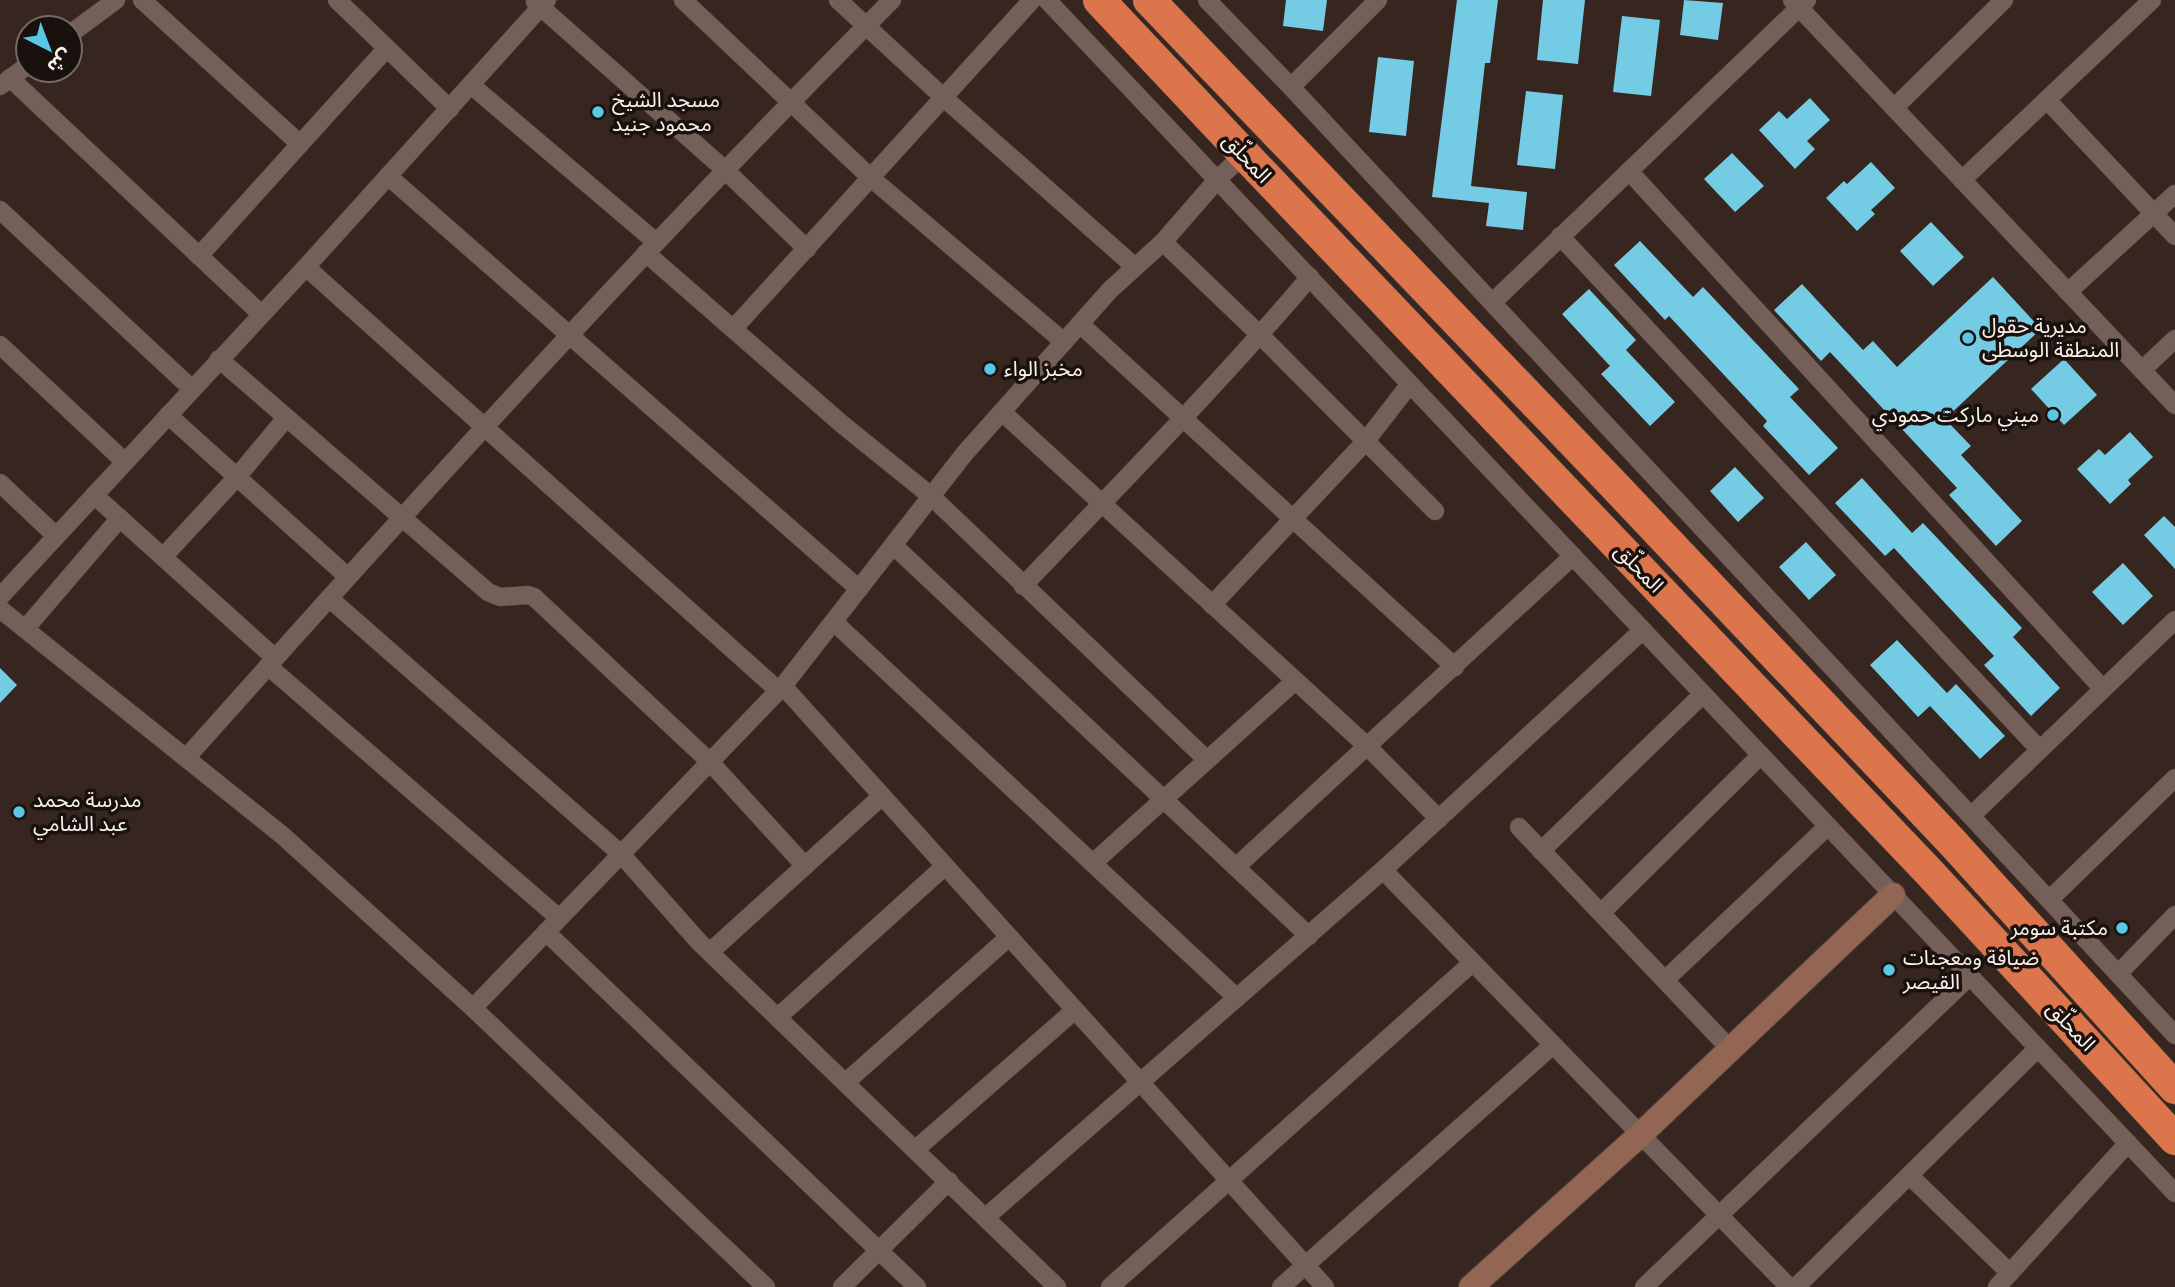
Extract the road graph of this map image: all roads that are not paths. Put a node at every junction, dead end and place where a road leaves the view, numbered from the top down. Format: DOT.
graph roads {
  1 [pos="116,0"];
  2 [pos="142,0"];
  3 [pos="337,0"];
  4 [pos="683,0"];
  5 [pos="838,0"];
  6 [pos="892,0"];
  7 [pos="1032,0"];
  8 [pos="1047,0"];
  9 [pos="1099,0"];
  10 [pos="1149,0"];
  11 [pos="1207,0"];
  12 [pos="1378,0"];
  13 [pos="2004,0"];
  14 [pos="2152,0"];
  15 [pos="541,3"];
  16 [pos="1799,3"];
  17 [pos="84,24"];
  18 [pos="867,26"];
  19 [pos="387,48"];
  20 [pos="5,82"];
  21 [pos="471,85"];
  22 [pos="1291,87"];
  23 [pos="943,97"];
  24 [pos="2047,100"];
  25 [pos="791,102"];
  26 [pos="1894,108"];
  27 [pos="450,109"];
  28 [pos="300,144"];
  29 [pos="1244,154"];
  30 [pos="724,169"];
  31 [pos="1629,171"];
  32 [pos="388,176"];
  33 [pos="871,178"];
  34 [pos="1217,180"];
  35 [pos="1962,180"];
  36 [pos="2175,194"];
  37 [pos="0,210"];
  38 [pos="2154,214"];
  39 [pos="1560,236"];
  40 [pos="2175,236"];
  41 [pos="1163,242"];
  42 [pos="651,247"];
  43 [pos="807,249"];
  44 [pos="200,256"];
  45 [pos="306,267"];
  46 [pos="1135,267"];
  47 [pos="1310,277"];
  48 [pos="2068,292"];
  49 [pos="1493,302"];
  50 [pos="261,314"];
  51 [pos="1080,324"];
  52 [pos="734,328"];
  53 [pos="571,334"];
  54 [pos="1260,335"];
  55 [pos="2175,339"];
  56 [pos="1064,342"];
  57 [pos="0,345"];
  58 [pos="219,359"];
  59 [pos="2142,370"];
  60 [pos="1410,384"];
  61 [pos="192,389"];
  62 [pos="2175,405"];
  63 [pos="1002,412"];
  64 [pos="167,415"];
  65 [pos="286,418"];
  66 [pos="1183,419"];
  67 [pos="486,426"];
  68 [pos="1365,442"];
  69 [pos="125,462"];
  70 [pos="237,477"];
  71 [pos="0,483"];
  72 [pos="94,495"];
  73 [pos="931,496"];
  74 [pos="1102,504"];
  75 [pos="1435,511"];
  76 [pos="120,518"];
  77 [pos="1292,518"];
  78 [pos="401,519"];
  79 [pos="56,536"];
  80 [pos="893,545"];
  81 [pos="1573,556"];
  82 [pos="163,557"];
  83 [pos="348,577"];
  84 [pos="1023,586"];
  85 [pos="859,589"];
  86 [pos="0,597"];
  87 [pos="329,598"];
  88 [pos="1212,605"];
  89 [pos="0,609"];
  90 [pos="2175,620"];
  91 [pos="834,622"];
  92 [pos="25,629"];
  93 [pos="1643,630"];
  94 [pos="272,662"];
  95 [pos="1455,667"];
  96 [pos="1296,681"];
  97 [pos="781,689"];
  98 [pos="2103,689"];
  99 [pos="1703,694"];
  100 [pos="1368,747"];
  101 [pos="2039,749"];
  102 [pos="1761,755"];
  103 [pos="186,758"];
  104 [pos="1207,760"];
  105 [pos="710,762"];
  106 [pos="2175,778"];
  107 [pos="882,796"];
  108 [pos="1164,800"];
  109 [pos="1971,816"];
  110 [pos="1439,819"];
  111 [pos="1828,826"];
  112 [pos="1519,827"];
  113 [pos="1541,851"];
  114 [pos="621,854"];
  115 [pos="1093,863"];
  116 [pos="805,866"];
  117 [pos="945,866"];
  118 [pos="1236,867"];
  119 [pos="1383,870"];
  120 [pos="1893,895"];
  121 [pos="2049,900"];
  122 [pos="1601,914"];
  123 [pos="2175,915"];
  124 [pos="559,919"];
  125 [pos="546,932"];
  126 [pos="1308,936"];
  127 [pos="1009,937"];
  128 [pos="710,952"];
  129 [pos="1472,963"];
  130 [pos="2118,974"];
  131 [pos="1970,976"];
  132 [pos="1665,980"];
  133 [pos="1237,998"];
  134 [pos="473,1008"];
  135 [pos="1075,1010"];
  136 [pos="778,1017"];
  137 [pos="2175,1035"];
  138 [pos="1553,1045"];
  139 [pos="2038,1048"];
  140 [pos="1731,1050"];
  141 [pos="846,1082"];
  142 [pos="1141,1083"];
  143 [pos="2175,1088"];
  144 [pos="1640,1135"];
  145 [pos="2175,1139"];
  146 [pos="2128,1143"];
  147 [pos="916,1149"];
  148 [pos="1910,1176"];
  149 [pos="949,1181"];
  150 [pos="1230,1182"];
  151 [pos="2175,1193"];
  152 [pos="1719,1216"];
  153 [pos="986,1217"];
  154 [pos="879,1250"];
  155 [pos="1305,1265"];
  156 [pos="2010,1273"];
  157 [pos="766,1287"];
  158 [pos="842,1287"];
  159 [pos="917,1287"];
  160 [pos="1057,1287"];
  161 [pos="1110,1287"];
  162 [pos="1281,1287"];
  163 [pos="1325,1287"];
  164 [pos="1471,1287"];
  165 [pos="1644,1287"];
  166 [pos="1789,1287"];
  167 [pos="1796,1287"];
  168 [pos="1997,1287"];
  1 -- 17 [label="street"];
  2 -- 28 [label="street"];
  3 -- 19 [label="street"];
  4 -- 25 [label="street"];
  5 -- 18 [label="street"];
  6 -- 18 [label="street"];
  7 -- 23 [label="street"];
  8 -- 34 [label="street"];
  9 -- 29 [label="highway, المحلّق"];
  10 -- 143 [label="highway, المحلّق"];
  11 -- 22 [label="street"];
  12 -- 22 [label="street"];
  13 -- 26 [label="street"];
  14 -- 24 [label="street"];
  15 -- 21 [label="street"];
  15 -- 30 [label="street"];
  16 -- 26 [label="street"];
  16 -- 31 [label="street"];
  18 -- 23 [label="street"];
  18 -- 25 [label="street"];
  19 -- 27 [label="street"];
  19 -- 28 [label="street"];
  20 -- 44 [label="street"];
  21 -- 27 [label="street"];
  21 -- 42 [label="street"];
  22 -- 49 [label="street"];
  23 -- 33 [label="street"];
  23 -- 46 [label="street"];
  24 -- 35 [label="street"];
  24 -- 38 [label="street"];
  25 -- 30 [label="street"];
  25 -- 33 [label="street"];
  26 -- 35 [label="street"];
  27 -- 32 [label="street"];
  28 -- 44 [label="street"];
  29 -- 34 [label="street"];
  29 -- 145 [label="highway, المحلّق"];
  30 -- 42 [label="street"];
  30 -- 43 [label="street"];
  31 -- 39 [label="street"];
  31 -- 98 [label="street"];
  32 -- 45 [label="street"];
  32 -- 53 [label="street"];
  33 -- 43 [label="street"];
  33 -- 56 [label="street"];
  34 -- 41 [label="street"];
  34 -- 47 [label="street"];
  35 -- 48 [label="street"];
  36 -- 38 [label="street"];
  37 -- 61 [label="street"];
  38 -- 40 [label="street"];
  38 -- 48 [label="street"];
  39 -- 49 [label="street"];
  39 -- 101 [label="street"];
  41 -- 46 [label="street"];
  41 -- 54 [label="street"];
  42 -- 52 [label="street"];
  42 -- 53 [label="street"];
  43 -- 52 [label="street"];
  44 -- 50 [label="street"];
  45 -- 50 [label="street"];
  45 -- 67 [label="street"];
  46 -- 51 [label="street"];
  47 -- 54 [label="street"];
  47 -- 60 [label="street"];
  48 -- 59 [label="street"];
  49 -- 109 [label="street"];
  50 -- 58 [label="street"];
  51 -- 56 [label="street"];
  51 -- 66 [label="street"];
  52 -- 73 [label="street"];
  53 -- 67 [label="street"];
  53 -- 85 [label="street"];
  54 -- 66 [label="street"];
  54 -- 68 [label="street"];
  55 -- 59 [label="street"];
  56 -- 63 [label="street"];
  57 -- 69 [label="street"];
  58 -- 61 [label="street"];
  58 -- 65 [label="street"];
  59 -- 62 [label="street"];
  60 -- 68 [label="street"];
  60 -- 81 [label="street"];
  61 -- 64 [label="street"];
  63 -- 73 [label="street"];
  63 -- 74 [label="street"];
  64 -- 69 [label="street"];
  64 -- 70 [label="street"];
  65 -- 70 [label="street"];
  65 -- 78 [label="street"];
  66 -- 74 [label="street"];
  66 -- 77 [label="street"];
  67 -- 78 [label="street"];
  67 -- 97 [label="street"];
  68 -- 75 [label="street"];
  68 -- 77 [label="street"];
  69 -- 72 [label="street"];
  70 -- 82 [label="street"];
  70 -- 83 [label="street"];
  71 -- 79 [label="street"];
  72 -- 76 [label="street"];
  72 -- 79 [label="street"];
  73 -- 80 [label="street"];
  73 -- 84 [label="street"];
  74 -- 84 [label="street"];
  74 -- 88 [label="street"];
  76 -- 82 [label="street"];
  76 -- 92 [label="street"];
  77 -- 88 [label="street"];
  77 -- 95 [label="street"];
  78 -- 83 [label="street"];
  78 -- 105 [label="street"];
  79 -- 86 [label="street"];
  80 -- 85 [label="street"];
  80 -- 108 [label="street"];
  81 -- 93 [label="street"];
  81 -- 95 [label="street"];
  82 -- 94 [label="street"];
  83 -- 87 [label="street"];
  84 -- 104 [label="street"];
  85 -- 91 [label="street"];
  87 -- 94 [label="street"];
  87 -- 114 [label="street"];
  88 -- 96 [label="street"];
  89 -- 92 [label="street"];
  90 -- 98 [label="street"];
  91 -- 97 [label="street"];
  91 -- 115 [label="street"];
  92 -- 103 [label="street"];
  93 -- 99 [label="street"];
  93 -- 110 [label="street"];
  94 -- 103 [label="street"];
  94 -- 124 [label="street"];
  95 -- 100 [label="street"];
  96 -- 100 [label="street"];
  96 -- 104 [label="street"];
  97 -- 105 [label="street"];
  97 -- 107 [label="street"];
  98 -- 101 [label="street"];
  99 -- 102 [label="street"];
  99 -- 113 [label="street"];
  100 -- 110 [label="street"];
  100 -- 118 [label="street"];
  101 -- 109 [label="street"];
  102 -- 111 [label="street"];
  102 -- 122 [label="street"];
  103 -- 134 [label="street"];
  104 -- 108 [label="street"];
  105 -- 114 [label="street"];
  105 -- 116 [label="street"];
  106 -- 121 [label="street"];
  107 -- 116 [label="street"];
  107 -- 117 [label="street"];
  108 -- 115 [label="street"];
  108 -- 118 [label="street"];
  109 -- 121 [label="street"];
  110 -- 119 [label="street"];
  111 -- 120 [label="street"];
  111 -- 132 [label="street"];
  112 -- 113 [label="street"];
  113 -- 122 [label="street"];
  114 -- 124 [label="street"];
  114 -- 128 [label="street"];
  115 -- 133 [label="street"];
  116 -- 128 [label="street"];
  117 -- 127 [label="street"];
  117 -- 136 [label="street"];
  118 -- 126 [label="street"];
  119 -- 126 [label="street"];
  119 -- 129 [label="street"];
  120 -- 131 [label="street"];
  120 -- 140 [label="street"];
  121 -- 130 [label="street"];
  122 -- 132 [label="street"];
  123 -- 130 [label="street"];
  124 -- 125 [label="street"];
  125 -- 134 [label="street"];
  125 -- 154 [label="street"];
  126 -- 133 [label="street"];
  127 -- 135 [label="street"];
  127 -- 141 [label="street"];
  128 -- 136 [label="street"];
  129 -- 138 [label="street"];
  129 -- 150 [label="street"];
  130 -- 137 [label="street"];
  131 -- 139 [label="street"];
  131 -- 152 [label="street"];
  132 -- 140 [label="street"];
  133 -- 142 [label="street"];
  134 -- 157 [label="street"];
  135 -- 142 [label="street"];
  135 -- 147 [label="street"];
  136 -- 141 [label="street"];
  138 -- 144 [label="street"];
  138 -- 155 [label="street"];
  139 -- 146 [label="street"];
  139 -- 148 [label="street"];
  140 -- 144 [label="street"];
  141 -- 147 [label="street"];
  142 -- 150 [label="street"];
  142 -- 153 [label="street"];
  144 -- 152 [label="street"];
  144 -- 164 [label="street"];
  146 -- 151 [label="street"];
  146 -- 156 [label="street"];
  147 -- 149 [label="street"];
  148 -- 156 [label="street"];
  148 -- 167 [label="street"];
  149 -- 153 [label="street"];
  149 -- 154 [label="street"];
  150 -- 155 [label="street"];
  150 -- 161 [label="street"];
  152 -- 165 [label="street"];
  152 -- 166 [label="street"];
  153 -- 160 [label="street"];
  154 -- 158 [label="street"];
  154 -- 159 [label="street"];
  155 -- 162 [label="street"];
  155 -- 163 [label="street"];
  156 -- 168 [label="street"];
}
